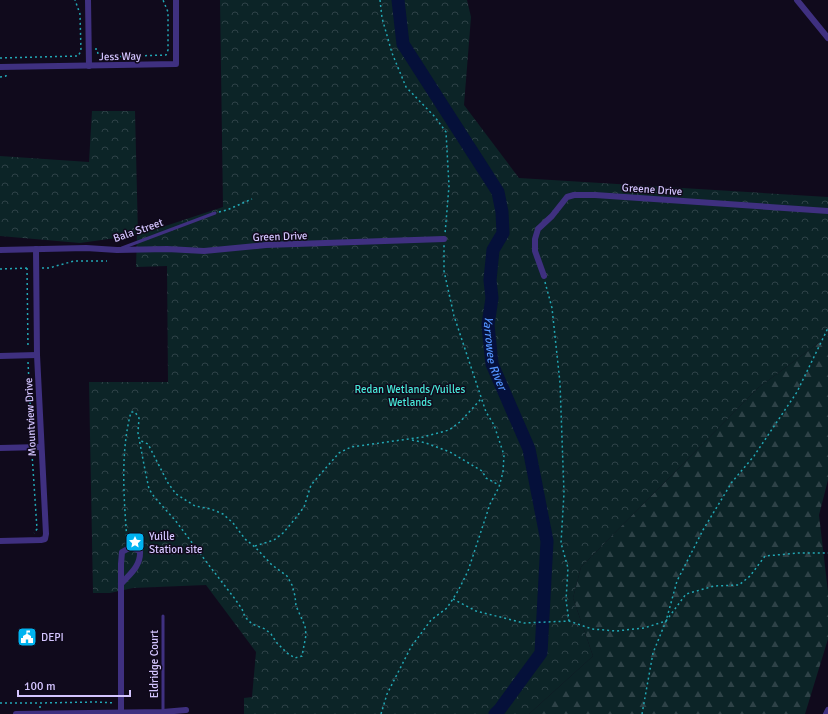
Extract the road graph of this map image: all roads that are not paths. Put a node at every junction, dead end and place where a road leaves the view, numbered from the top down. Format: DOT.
graph roads {
  1 [pos="88,0"];
  2 [pos="176,0"];
  3 [pos="797,0"];
  4 [pos="828,38"];
  5 [pos="89,66"];
  6 [pos="0,67"];
  7 [pos="828,211"];
  8 [pos="215,213"];
  9 [pos="444,239"];
  10 [pos="36,249"];
  11 [pos="0,250"];
  12 [pos="117,250"];
  13 [pos="544,276"];
  14 [pos="0,356"];
  15 [pos="36,356"];
  16 [pos="41,447"];
  17 [pos="0,448"];
  18 [pos="0,541"];
  19 [pos="121,584"];
  20 [pos="163,616"];
  21 [pos="186,710"];
  22 [pos="828,710"];
  23 [pos="163,712"];
  24 [pos="121,713"];
  25 [pos="16,714"];
  26 [pos="41,714"];
  27 [pos="48,714"];
  28 [pos="826,714"];
  1 -- 5 [label="street"];
  2 -- 5 [label="street, Jess Way"];
  3 -- 4 [label="street"];
  5 -- 6 [label="street, Jess Way"];
  7 -- 13 [label="street, Greene Drive"];
  8 -- 12 [label="lane, Bala Street"];
  9 -- 12 [label="street, Green Drive"];
  10 -- 11 [label="street, Bala Street"];
  10 -- 12 [label="street, Bala Street"];
  10 -- 15 [label="street, Mountview Drive"];
  14 -- 15 [label="street"];
  15 -- 16 [label="street, Mountview Drive"];
  16 -- 17 [label="street"];
  16 -- 18 [label="street, Mountview Drive"];
  19 -- 19 [label="street"];
  19 -- 24 [label="street"];
  20 -- 23 [label="lane, Eldridge Court"];
  21 -- 23 [label="street"];
  22 -- 28 [label="street"];
  23 -- 24 [label="street"];
  24 -- 27 [label="street"];
  25 -- 26 [label="street"];
  26 -- 27 [label="street"];
}
